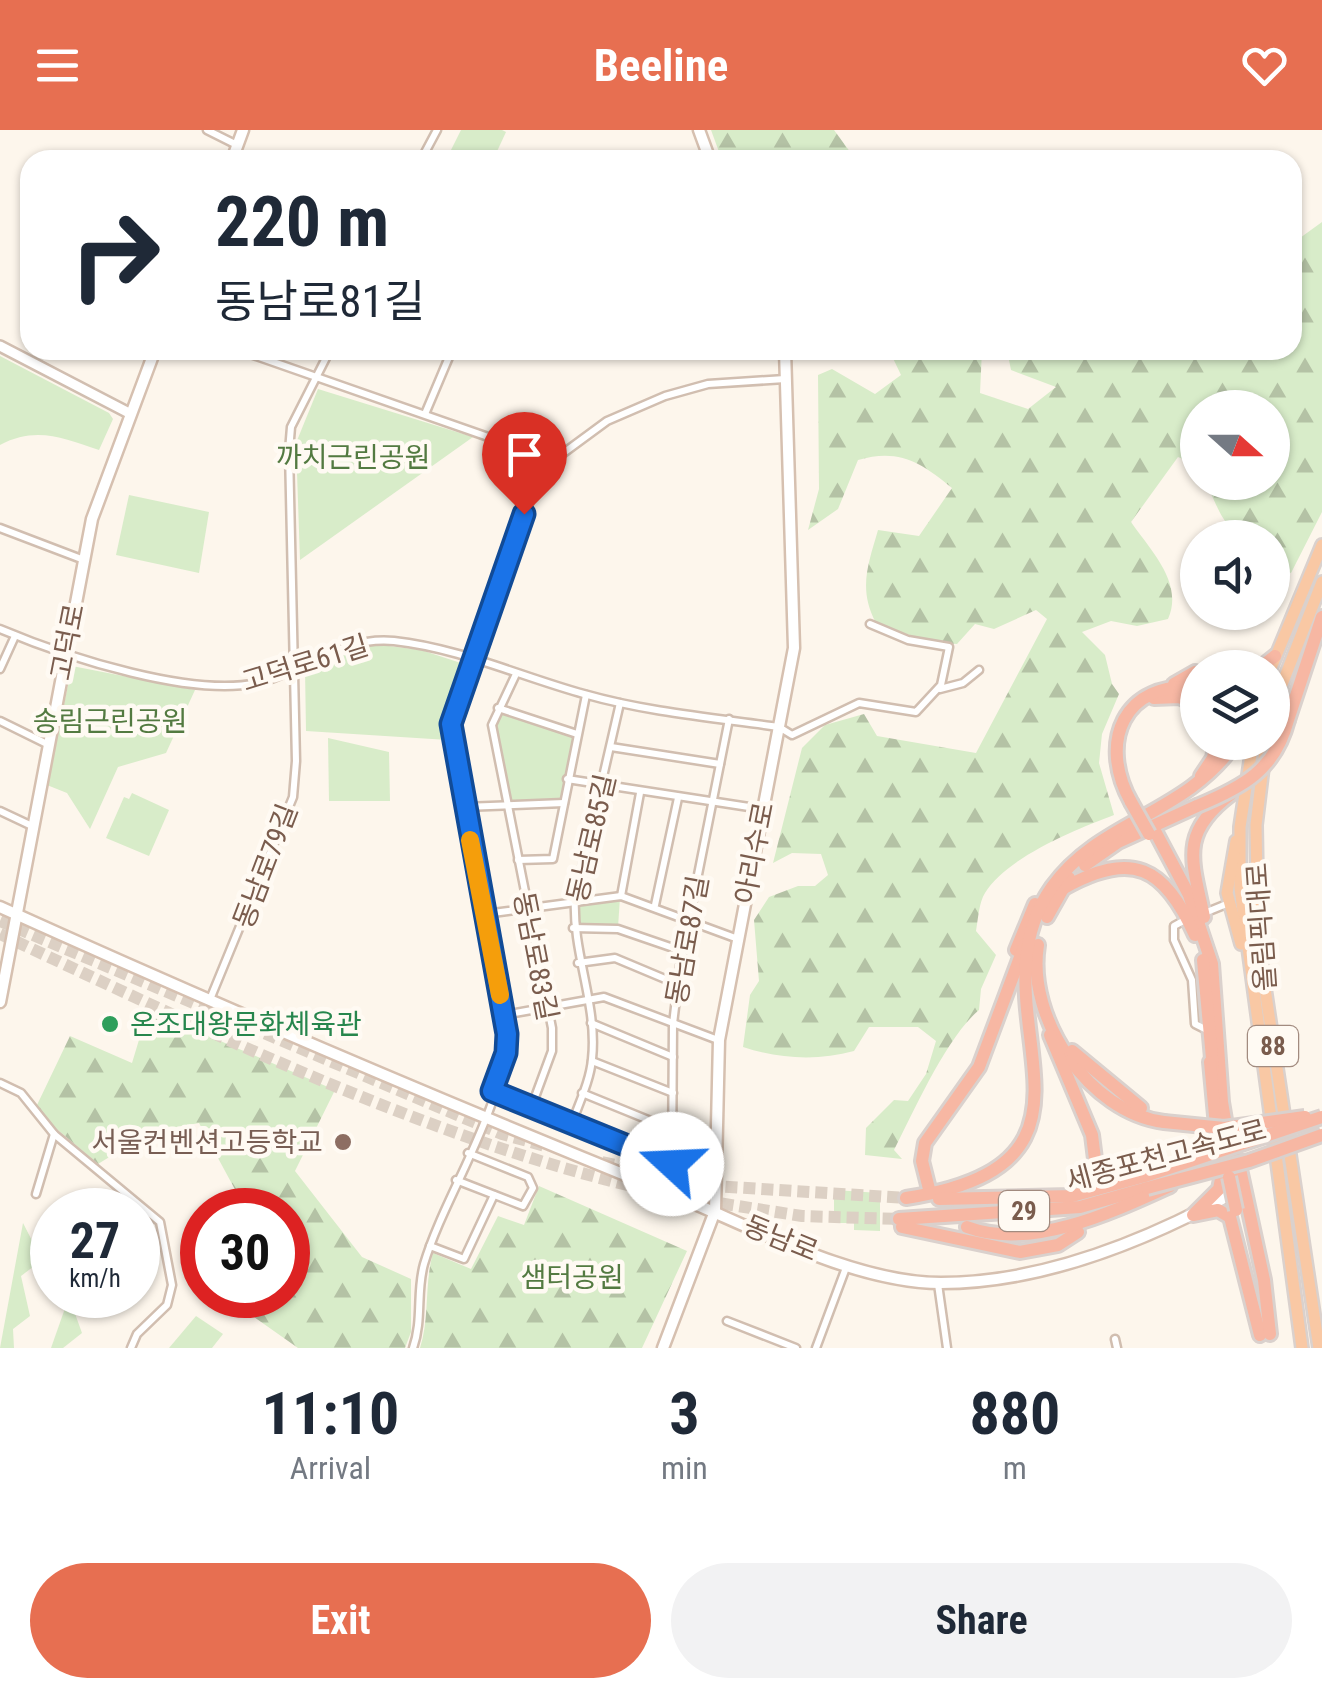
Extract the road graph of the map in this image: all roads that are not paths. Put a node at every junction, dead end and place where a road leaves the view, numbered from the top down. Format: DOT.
graph roads {
  1 [pos="207,130"];
  2 [pos="244,130"];
  3 [pos="238,145"];
  4 [pos="236,150"];
  5 [pos="27,360"];
  6 [pos="151,360"];
  7 [pos="266,360"];
  8 [pos="325,360"];
  9 [pos="448,360"];
  10 [pos="785,360"];
  11 [pos="315,378"];
  12 [pos="786,379"];
  13 [pos="129,413"];
  14 [pos="426,414"];
  15 [pos="554,460"];
  16 [pos="0,528"];
  17 [pos="1322,546"];
  18 [pos="84,560"];
  19 [pos="1322,582"];
  20 [pos="1322,617"];
  21 [pos="870,624"];
  22 [pos="0,630"];
  23 [pos="15,636"];
  24 [pos="1278,650"];
  25 [pos="64,656"];
  26 [pos="470,660"];
  27 [pos="1290,664"];
  28 [pos="294,669"];
  29 [pos="0,670"];
  30 [pos="979,670"];
  31 [pos="516,674"];
  32 [pos="1180,685"];
  33 [pos="938,689"];
  34 [pos="586,695"];
  35 [pos="1180,697"];
  36 [pos="620,703"];
  37 [pos="498,708"];
  38 [pos="729,720"];
  39 [pos="0,721"];
  40 [pos="779,727"];
  41 [pos="577,734"];
  42 [pos="47,744"];
  43 [pos="611,747"];
  44 [pos="1209,760"];
  45 [pos="1221,760"];
  46 [pos="1249,760"];
  47 [pos="1264,760"];
  48 [pos="720,764"];
  49 [pos="567,779"];
  50 [pos="603,787"];
  51 [pos="640,793"];
  52 [pos="1181,797"];
  53 [pos="678,798"];
  54 [pos="1134,801"];
  55 [pos="712,802"];
  56 [pos="564,803"];
  57 [pos="506,804"];
  58 [pos="464,808"];
  59 [pos="762,809"];
  60 [pos="1201,810"];
  61 [pos="0,811"];
  62 [pos="32,826"];
  63 [pos="1240,827"];
  64 [pos="1152,832"];
  65 [pos="518,860"];
  66 [pos="1058,887"];
  67 [pos="620,896"];
  68 [pos="574,898"];
  69 [pos="1228,904"];
  70 [pos="655,906"];
  71 [pos="0,907"];
  72 [pos="526,908"];
  73 [pos="16,914"];
  74 [pos="485,914"];
  75 [pos="1038,914"];
  76 [pos="689,920"];
  77 [pos="573,928"];
  78 [pos="1195,934"];
  79 [pos="738,939"];
  80 [pos="682,952"];
  81 [pos="1246,957"];
  82 [pos="578,963"];
  83 [pos="1212,964"];
  84 [pos="677,984"];
  85 [pos="211,998"];
  86 [pos="586,998"];
  87 [pos="1041,999"];
  88 [pos="0,1002"];
  89 [pos="548,1007"];
  90 [pos="504,1015"];
  91 [pos="590,1023"];
  92 [pos="673,1024"];
  93 [pos="1213,1039"];
  94 [pos="719,1040"];
  95 [pos="986,1052"];
  96 [pos="673,1058"];
  97 [pos="592,1061"];
  98 [pos="0,1083"];
  99 [pos="492,1091"];
  100 [pos="673,1093"];
  101 [pos="582,1094"];
  102 [pos="531,1108"];
  103 [pos="1322,1116"];
  104 [pos="484,1118"];
  105 [pos="571,1126"];
  106 [pos="673,1130"];
  107 [pos="54,1134"];
  108 [pos="1322,1136"];
  109 [pos="468,1152"];
  110 [pos="672,1164"];
  111 [pos="717,1170"];
  112 [pos="456,1180"];
  113 [pos="1098,1184"];
  114 [pos="1146,1187"];
  115 [pos="1245,1187"];
  116 [pos="38,1188"];
  117 [pos="928,1188"];
  118 [pos="494,1195"];
  119 [pos="715,1212"];
  120 [pos="1193,1215"];
  121 [pos="967,1227"];
  122 [pos="1078,1232"];
  123 [pos="430,1246"];
  124 [pos="848,1264"];
  125 [pos="1310,1275"];
  126 [pos="938,1283"];
  127 [pos="1322,1316"];
  128 [pos="726,1320"];
  129 [pos="1267,1341"];
  130 [pos="132,1348"];
  131 [pos="413,1348"];
  132 [pos="663,1348"];
  133 [pos="796,1348"];
  134 [pos="816,1348"];
  135 [pos="947,1348"];
  136 [pos="1302,1348"];
  137 [pos="1319,1348"];
  1 -- 3 [label="street"];
  2 -- 3 [label="main road"];
  3 -- 4 [label="main road"];
  5 -- 13 [label="street"];
  6 -- 13 [label="main road, 고덕로"];
  7 -- 11 [label="street"];
  8 -- 11 [label="street, 동남로79길"];
  9 -- 14 [label="street"];
  10 -- 12 [label="main road, 아리수로"];
  11 -- 14 [label="street"];
  11 -- 28 [label="street, 동남로79길"];
  12 -- 15 [label="street"];
  12 -- 40 [label="main road, 아리수로"];
  13 -- 18 [label="main road, 고덕로"];
  14 -- 15 [label="street"];
  15 -- 26 [label="street"];
  16 -- 18 [label="street"];
  17 -- 24 [label="highway"];
  18 -- 25 [label="main road, 고덕로"];
  19 -- 27 [label="highway"];
  20 -- 60 [label="highway, bridge"];
  21 -- 33 [label="street"];
  22 -- 23 [label="street, 고덕로61길"];
  23 -- 25 [label="street, 고덕로61길"];
  23 -- 29 [label="street"];
  25 -- 28 [label="street, 고덕로61길"];
  25 -- 42 [label="main road, 고덕로"];
  26 -- 28 [label="street, 고덕로61길"];
  26 -- 31 [label="street, 고덕로61길"];
  26 -- 58 [label="street"];
  28 -- 85 [label="street, 동남로79길"];
  30 -- 33 [label="street"];
  31 -- 34 [label="street, 고덕로61길"];
  31 -- 37 [label="street, 동남로83길"];
  32 -- 54 [label="highway"];
  33 -- 40 [label="street, 고덕로61길"];
  34 -- 36 [label="street, 고덕로61길"];
  34 -- 41 [label="street, 동남로83길"];
  35 -- 54 [label="highway"];
  36 -- 38 [label="street, 고덕로61길"];
  36 -- 43 [label="street, 동남로85길"];
  37 -- 41 [label="street"];
  37 -- 57 [label="street, 동남로83길"];
  38 -- 40 [label="street, 고덕로61길"];
  38 -- 48 [label="street, 동남로87길"];
  39 -- 42 [label="street"];
  40 -- 59 [label="main road, 아리수로"];
  41 -- 49 [label="street, 동남로83길"];
  42 -- 62 [label="main road, 고덕로"];
  43 -- 48 [label="street, 동남로85길"];
  43 -- 50 [label="street, 동남로85길"];
  44 -- 52 [label="highway"];
  45 -- 52 [label="highway"];
  46 -- 63 [label="highway, 올림픽대로 / 88"];
  47 -- 125 [label="highway, 올림픽대로 / 88"];
  48 -- 55 [label="street, 동남로87길"];
  49 -- 50 [label="street"];
  49 -- 56 [label="street, 동남로83길"];
  50 -- 51 [label="street"];
  50 -- 68 [label="street, 동남로85길"];
  51 -- 53 [label="street"];
  51 -- 67 [label="street"];
  52 -- 66 [label="highway"];
  53 -- 55 [label="street"];
  53 -- 70 [label="street"];
  54 -- 64 [label="highway, bridge"];
  55 -- 59 [label="street"];
  55 -- 76 [label="street, 동남로87길"];
  56 -- 57 [label="street"];
  56 -- 65 [label="street, 동남로83길"];
  57 -- 58 [label="street"];
  57 -- 65 [label="street, 동남로83길"];
  58 -- 74 [label="street"];
  59 -- 79 [label="main road, 아리수로"];
  60 -- 66 [label="highway"];
  60 -- 83 [label="highway"];
  61 -- 62 [label="street"];
  62 -- 73 [label="main road, 고덕로"];
  63 -- 69 [label="highway"];
  63 -- 81 [label="highway, 올림픽대로 / 88"];
  64 -- 78 [label="highway"];
  64 -- 83 [label="highway"];
  65 -- 72 [label="street, 동남로83길"];
  66 -- 75 [label="highway"];
  66 -- 78 [label="highway"];
  66 -- 87 [label="highway"];
  66 -- 95 [label="highway"];
  67 -- 68 [label="street"];
  67 -- 70 [label="street"];
  68 -- 72 [label="street"];
  68 -- 77 [label="street, 동남로85길"];
  69 -- 81 [label="highway"];
  69 -- 93 [label="street"];
  70 -- 76 [label="street"];
  71 -- 73 [label="main road, 동남로"];
  72 -- 74 [label="street"];
  72 -- 89 [label="street, 동남로83길"];
  73 -- 85 [label="main road, 동남로"];
  73 -- 88 [label="main road, 고덕로"];
  74 -- 90 [label="street"];
  75 -- 95 [label="highway"];
  75 -- 114 [label="highway, 세종포천고속도로 / 29"];
  76 -- 79 [label="street"];
  76 -- 80 [label="street, 동남로87길"];
  77 -- 80 [label="street, 동남로85길"];
  77 -- 82 [label="street, 동남로85길"];
  78 -- 93 [label="highway"];
  79 -- 94 [label="main road, 아리수로"];
  80 -- 84 [label="street, 동남로87길"];
  81 -- 136 [label="highway, 올림픽대로 / 88"];
  82 -- 84 [label="street"];
  82 -- 86 [label="street, 동남로85길"];
  83 -- 93 [label="highway"];
  84 -- 92 [label="street, 동남로87길"];
  85 -- 104 [label="main road, 동남로"];
  86 -- 89 [label="street"];
  86 -- 91 [label="street, 동남로85길"];
  86 -- 92 [label="street"];
  87 -- 103 [label="highway, bridge"];
  87 -- 113 [label="highway"];
  89 -- 90 [label="street"];
  89 -- 102 [label="street, 동남로83길"];
  90 -- 99 [label="street"];
  91 -- 96 [label="street"];
  91 -- 97 [label="street, 동남로85길"];
  92 -- 94 [label="street"];
  92 -- 96 [label="street, 동남로87길"];
  93 -- 115 [label="highway"];
  93 -- 120 [label="highway"];
  93 -- 129 [label="highway, bridge"];
  94 -- 111 [label="main road, 아리수로"];
  95 -- 117 [label="highway"];
  96 -- 100 [label="street, 동남로87길"];
  97 -- 100 [label="street"];
  97 -- 101 [label="street, 동남로85길"];
  98 -- 107 [label="street"];
  99 -- 102 [label="street"];
  99 -- 104 [label="street"];
  100 -- 106 [label="street, 동남로87길"];
  101 -- 105 [label="street, 동남로85길"];
  101 -- 106 [label="street"];
  102 -- 105 [label="street"];
  103 -- 114 [label="highway, 세종포천고속도로 / 29, bridge"];
  104 -- 109 [label="street"];
  104 -- 119 [label="main road, 동남로"];
  105 -- 110 [label="street"];
  106 -- 110 [label="street, 동남로87길"];
  107 -- 116 [label="street"];
  107 -- 130 [label="street"];
  108 -- 114 [label="highway, 세종포천고속도로 / 29, bridge"];
  109 -- 112 [label="street"];
  109 -- 118 [label="street"];
  110 -- 111 [label="street"];
  111 -- 119 [label="main road, 아리수로"];
  112 -- 118 [label="street"];
  112 -- 123 [label="street"];
  114 -- 121 [label="highway"];
  114 -- 122 [label="highway, 세종포천고속도로 / 29"];
  115 -- 120 [label="main road, 동남로"];
  115 -- 129 [label="highway"];
  118 -- 123 [label="street"];
  119 -- 124 [label="main road, 동남로"];
  119 -- 132 [label="main road, 아리수로"];
  120 -- 126 [label="main road, 동남로"];
  120 -- 129 [label="highway"];
  123 -- 131 [label="street"];
  124 -- 126 [label="main road, 동남로"];
  124 -- 134 [label="street"];
  125 -- 127 [label="highway"];
  125 -- 137 [label="highway, 올림픽대로 / 88"];
  126 -- 135 [label="street"];
  128 -- 133 [label="street"];
}
